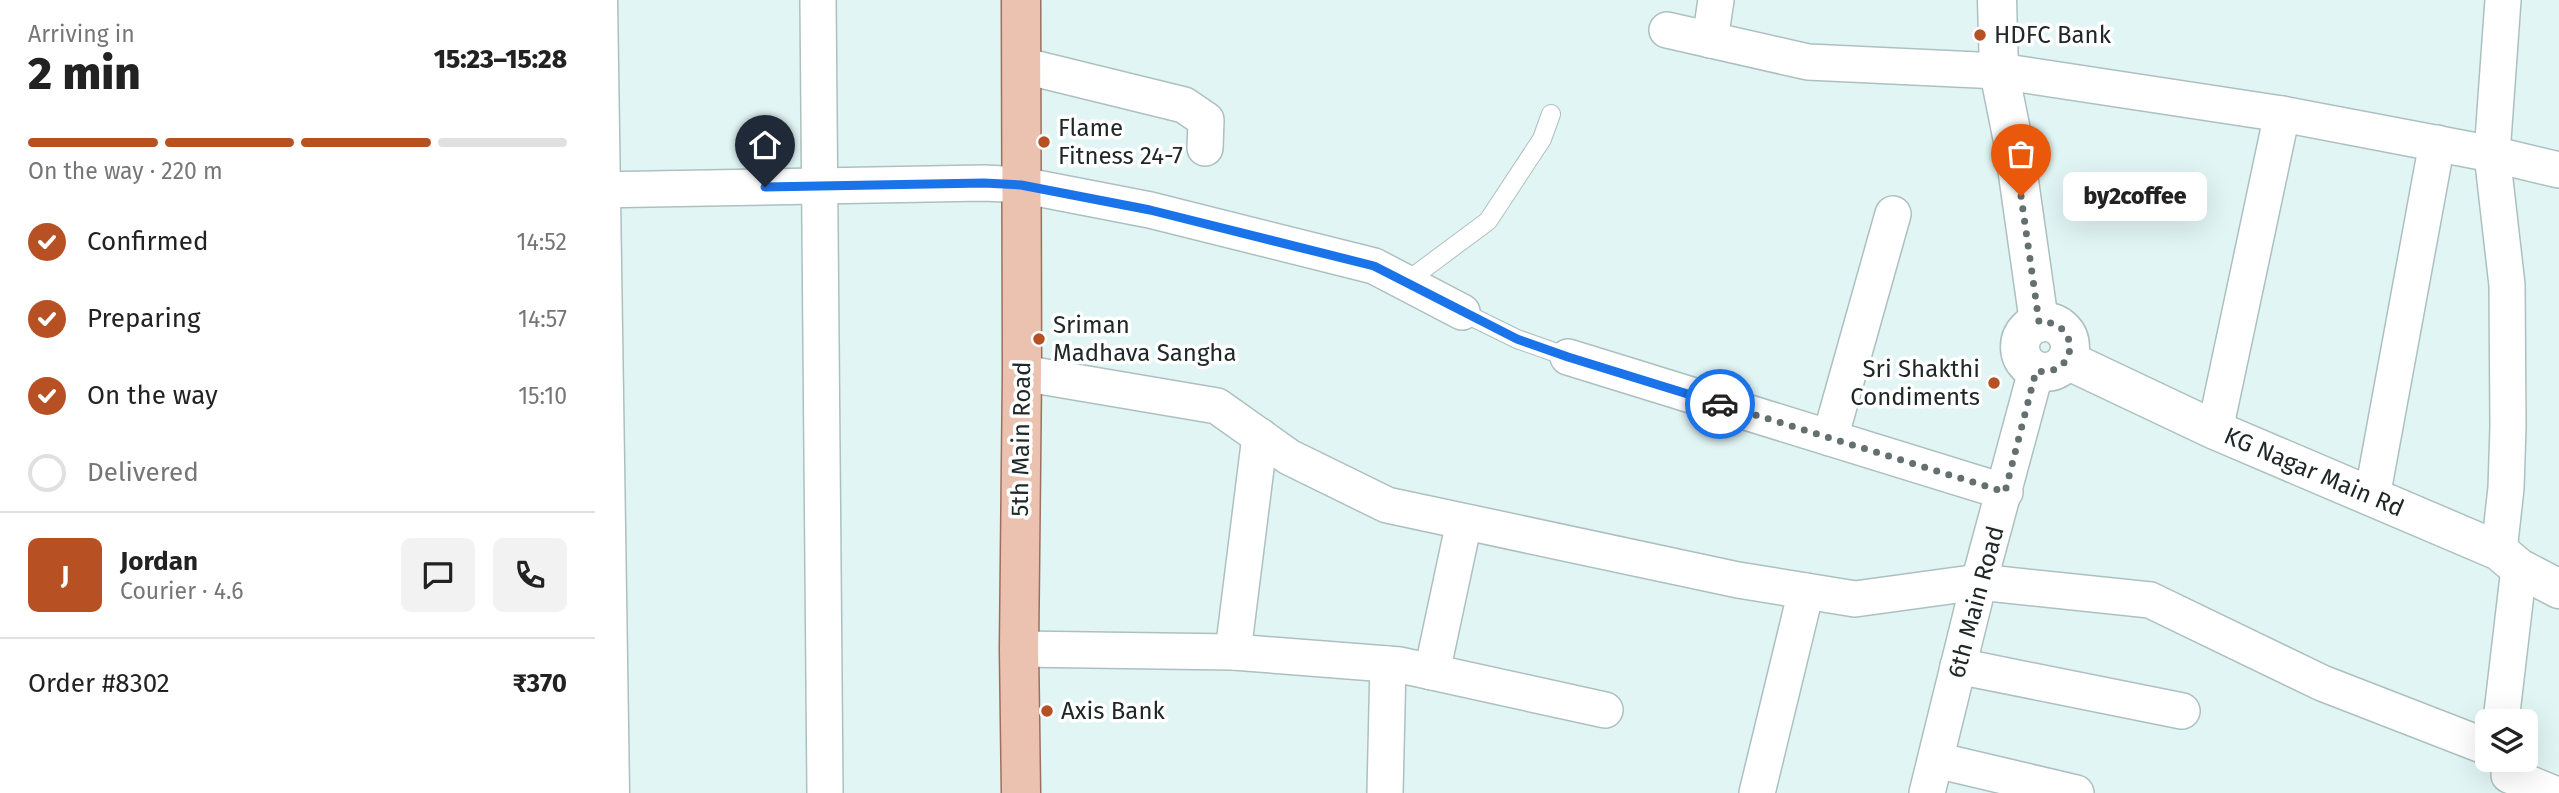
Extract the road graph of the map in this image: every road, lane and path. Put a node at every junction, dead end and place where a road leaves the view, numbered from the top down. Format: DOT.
graph roads {
  1 [pos="598,0"];
  2 [pos="818,0"];
  3 [pos="1021,0"];
  4 [pos="1716,0"];
  5 [pos="1997,0"];
  6 [pos="2503,0"];
  7 [pos="1667,30"];
  8 [pos="1710,40"];
  9 [pos="1021,65"];
  10 [pos="1999,71"];
  11 [pos="1551,114"];
  12 [pos="2282,114"];
  13 [pos="2437,143"];
  14 [pos="1205,148"];
  15 [pos="2492,154"];
  16 [pos="2559,170"];
  17 [pos="1021,185"];
  18 [pos="820,186"];
  19 [pos="598,190"];
  20 [pos="1893,214"];
  21 [pos="1406,282"];
  22 [pos="1462,312"];
  23 [pos="1568,357"];
  24 [pos="2051,365"];
  25 [pos="1022,373"];
  26 [pos="2215,430"];
  27 [pos="1260,436"];
  28 [pos="1830,438"];
  29 [pos="2005,492"];
  30 [pos="2372,497"];
  31 [pos="1464,522"];
  32 [pos="2509,560"];
  33 [pos="1979,582"];
  34 [pos="2559,589"];
  35 [pos="1806,591"];
  36 [pos="1019,649"];
  37 [pos="1233,652"];
  38 [pos="1388,664"];
  39 [pos="1958,666"];
  40 [pos="1432,672"];
  41 [pos="2502,709"];
  42 [pos="1605,710"];
  43 [pos="2182,711"];
  44 [pos="2475,742"];
  45 [pos="2506,776"];
  46 [pos="1932,777"];
  47 [pos="610,793"];
  48 [pos="825,793"];
  49 [pos="1021,793"];
  50 [pos="1385,793"];
  51 [pos="1757,793"];
  52 [pos="2076,793"];
  53 [pos="2552,793"];
  1 -- 19 [label="street"];
  2 -- 18 [label="street"];
  3 -- 9 [label="main road, 5th Main Road"];
  4 -- 8 [label="street"];
  5 -- 10 [label="street"];
  6 -- 15 [label="street"];
  7 -- 8 [label="street"];
  8 -- 10 [label="street"];
  9 -- 14 [label="street"];
  9 -- 17 [label="main road, 5th Main Road"];
  10 -- 12 [label="street"];
  10 -- 24 [label="street"];
  11 -- 21 [label="lane"];
  12 -- 13 [label="street"];
  12 -- 26 [label="street"];
  13 -- 15 [label="street"];
  13 -- 30 [label="street"];
  15 -- 16 [label="street"];
  15 -- 32 [label="street"];
  17 -- 18 [label="street"];
  17 -- 21 [label="street"];
  17 -- 25 [label="main road, 5th Main Road"];
  18 -- 19 [label="street"];
  18 -- 48 [label="street"];
  19 -- 47 [label="street"];
  20 -- 28 [label="street"];
  21 -- 22 [label="street"];
  22 -- 23 [label="lane"];
  23 -- 28 [label="street"];
  24 -- 26 [label="street, KG Nagar Main Rd"];
  24 -- 29 [label="street, 6th Main Road"];
  25 -- 27 [label="street"];
  25 -- 36 [label="main road, 5th Main Road"];
  26 -- 30 [label="street, KG Nagar Main Rd"];
  27 -- 31 [label="street"];
  27 -- 37 [label="street"];
  28 -- 29 [label="street"];
  29 -- 33 [label="street, 6th Main Road"];
  30 -- 32 [label="street, KG Nagar Main Rd"];
  31 -- 35 [label="street"];
  31 -- 40 [label="street"];
  32 -- 34 [label="street, KG Nagar Main Rd"];
  32 -- 41 [label="street"];
  33 -- 35 [label="street"];
  33 -- 39 [label="street, 6th Main Road"];
  33 -- 44 [label="street"];
  35 -- 51 [label="street"];
  36 -- 37 [label="street"];
  36 -- 49 [label="main road, 5th Main Road"];
  37 -- 38 [label="street"];
  38 -- 40 [label="street"];
  38 -- 50 [label="street"];
  39 -- 43 [label="street"];
  39 -- 46 [label="street, 6th Main Road"];
  40 -- 42 [label="street"];
  45 -- 53 [label="street"];
  46 -- 52 [label="street"];
}
